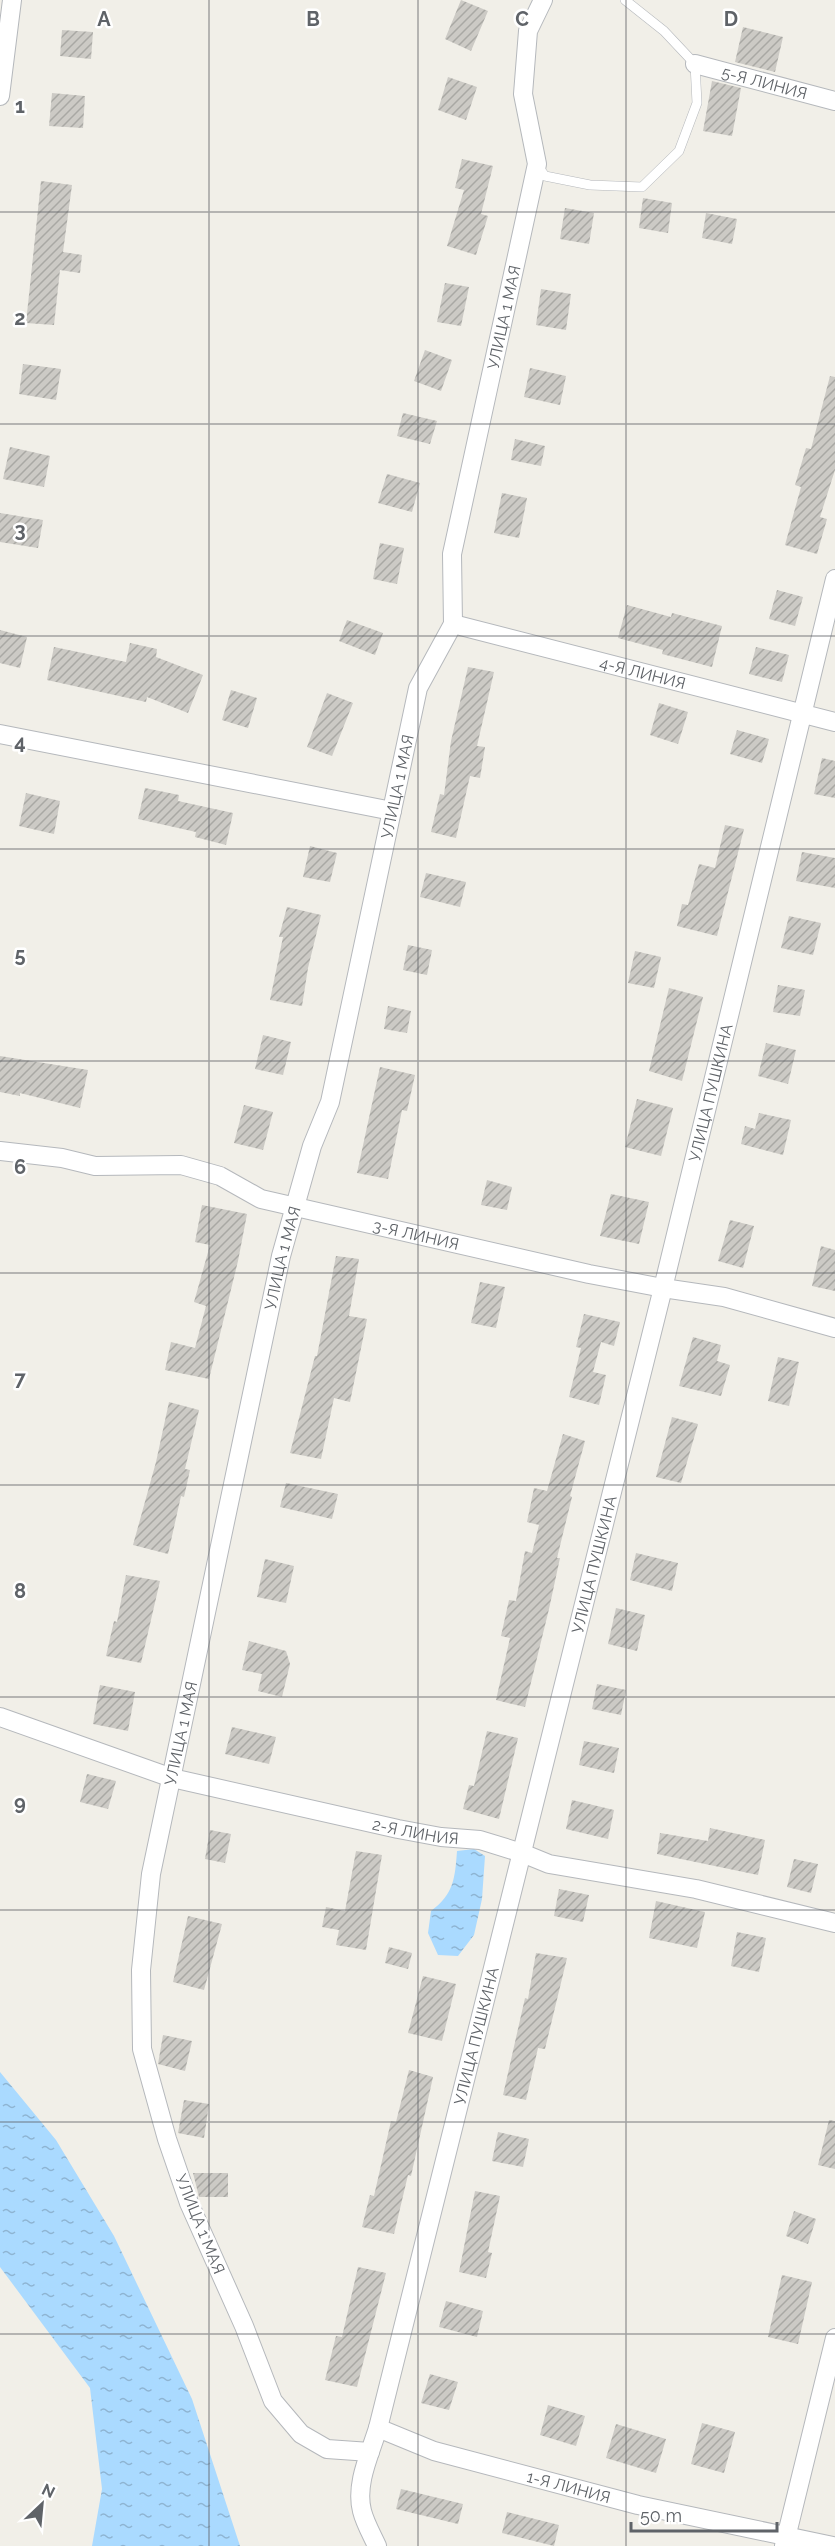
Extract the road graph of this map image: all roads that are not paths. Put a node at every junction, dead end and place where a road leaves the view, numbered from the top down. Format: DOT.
graph roads {
  1 [pos="12,0"];
  2 [pos="543,0"];
  3 [pos="626,0"];
  4 [pos="695,64"];
  5 [pos="0,96"];
  6 [pos="835,101"];
  7 [pos="537,164"];
  8 [pos="835,579"];
  9 [pos="453,624"];
  10 [pos="801,714"];
  11 [pos="835,722"];
  12 [pos="0,734"];
  13 [pos="392,811"];
  14 [pos="0,1151"];
  15 [pos="296,1208"];
  16 [pos="663,1288"];
  17 [pos="835,1328"];
  18 [pos="0,1718"];
  19 [pos="171,1778"];
  20 [pos="522,1853"];
  21 [pos="835,1923"];
  22 [pos="835,2338"];
  23 [pos="378,2428"];
  24 [pos="370,2452"];
  25 [pos="785,2541"];
  26 [pos="377,2546"];
  27 [pos="833,2546"];
  1 -- 5 [label="street"];
  2 -- 7 [label="street, УЛИЦА 1 МАЯ"];
  3 -- 4 [label="lane"];
  4 -- 6 [label="street, 5-Я ЛИНИЯ"];
  4 -- 7 [label="lane"];
  7 -- 9 [label="street, УЛИЦА 1 МАЯ"];
  8 -- 10 [label="street, УЛИЦА ПУШКИНА"];
  9 -- 10 [label="street, 4-Я ЛИНИЯ"];
  9 -- 13 [label="street, УЛИЦА 1 МАЯ"];
  10 -- 11 [label="street, 4-Я ЛИНИЯ"];
  10 -- 16 [label="street, УЛИЦА ПУШКИНА"];
  12 -- 13 [label="street"];
  13 -- 15 [label="street, УЛИЦА 1 МАЯ"];
  14 -- 15 [label="street, 3-Я ЛИНИЯ"];
  15 -- 16 [label="street, 3-Я ЛИНИЯ"];
  15 -- 19 [label="street, УЛИЦА 1 МАЯ"];
  16 -- 17 [label="street, 3-Я ЛИНИЯ"];
  16 -- 20 [label="street, УЛИЦА ПУШКИНА"];
  18 -- 19 [label="street, 2-Я ЛИНИЯ"];
  19 -- 20 [label="street, 2-Я ЛИНИЯ"];
  19 -- 24 [label="street, УЛИЦА 1 МАЯ"];
  20 -- 21 [label="street, 2-Я ЛИНИЯ"];
  20 -- 23 [label="street, УЛИЦА ПУШКИНА"];
  22 -- 25 [label="street"];
  23 -- 24 [label="street, УЛИЦА ПУШКИНА"];
  23 -- 25 [label="street, 1-Я ЛИНИЯ"];
  24 -- 26 [label="street, УЛИЦА ПУШКИНА"];
  25 -- 27 [label="street, 1-Я ЛИНИЯ"];
}
